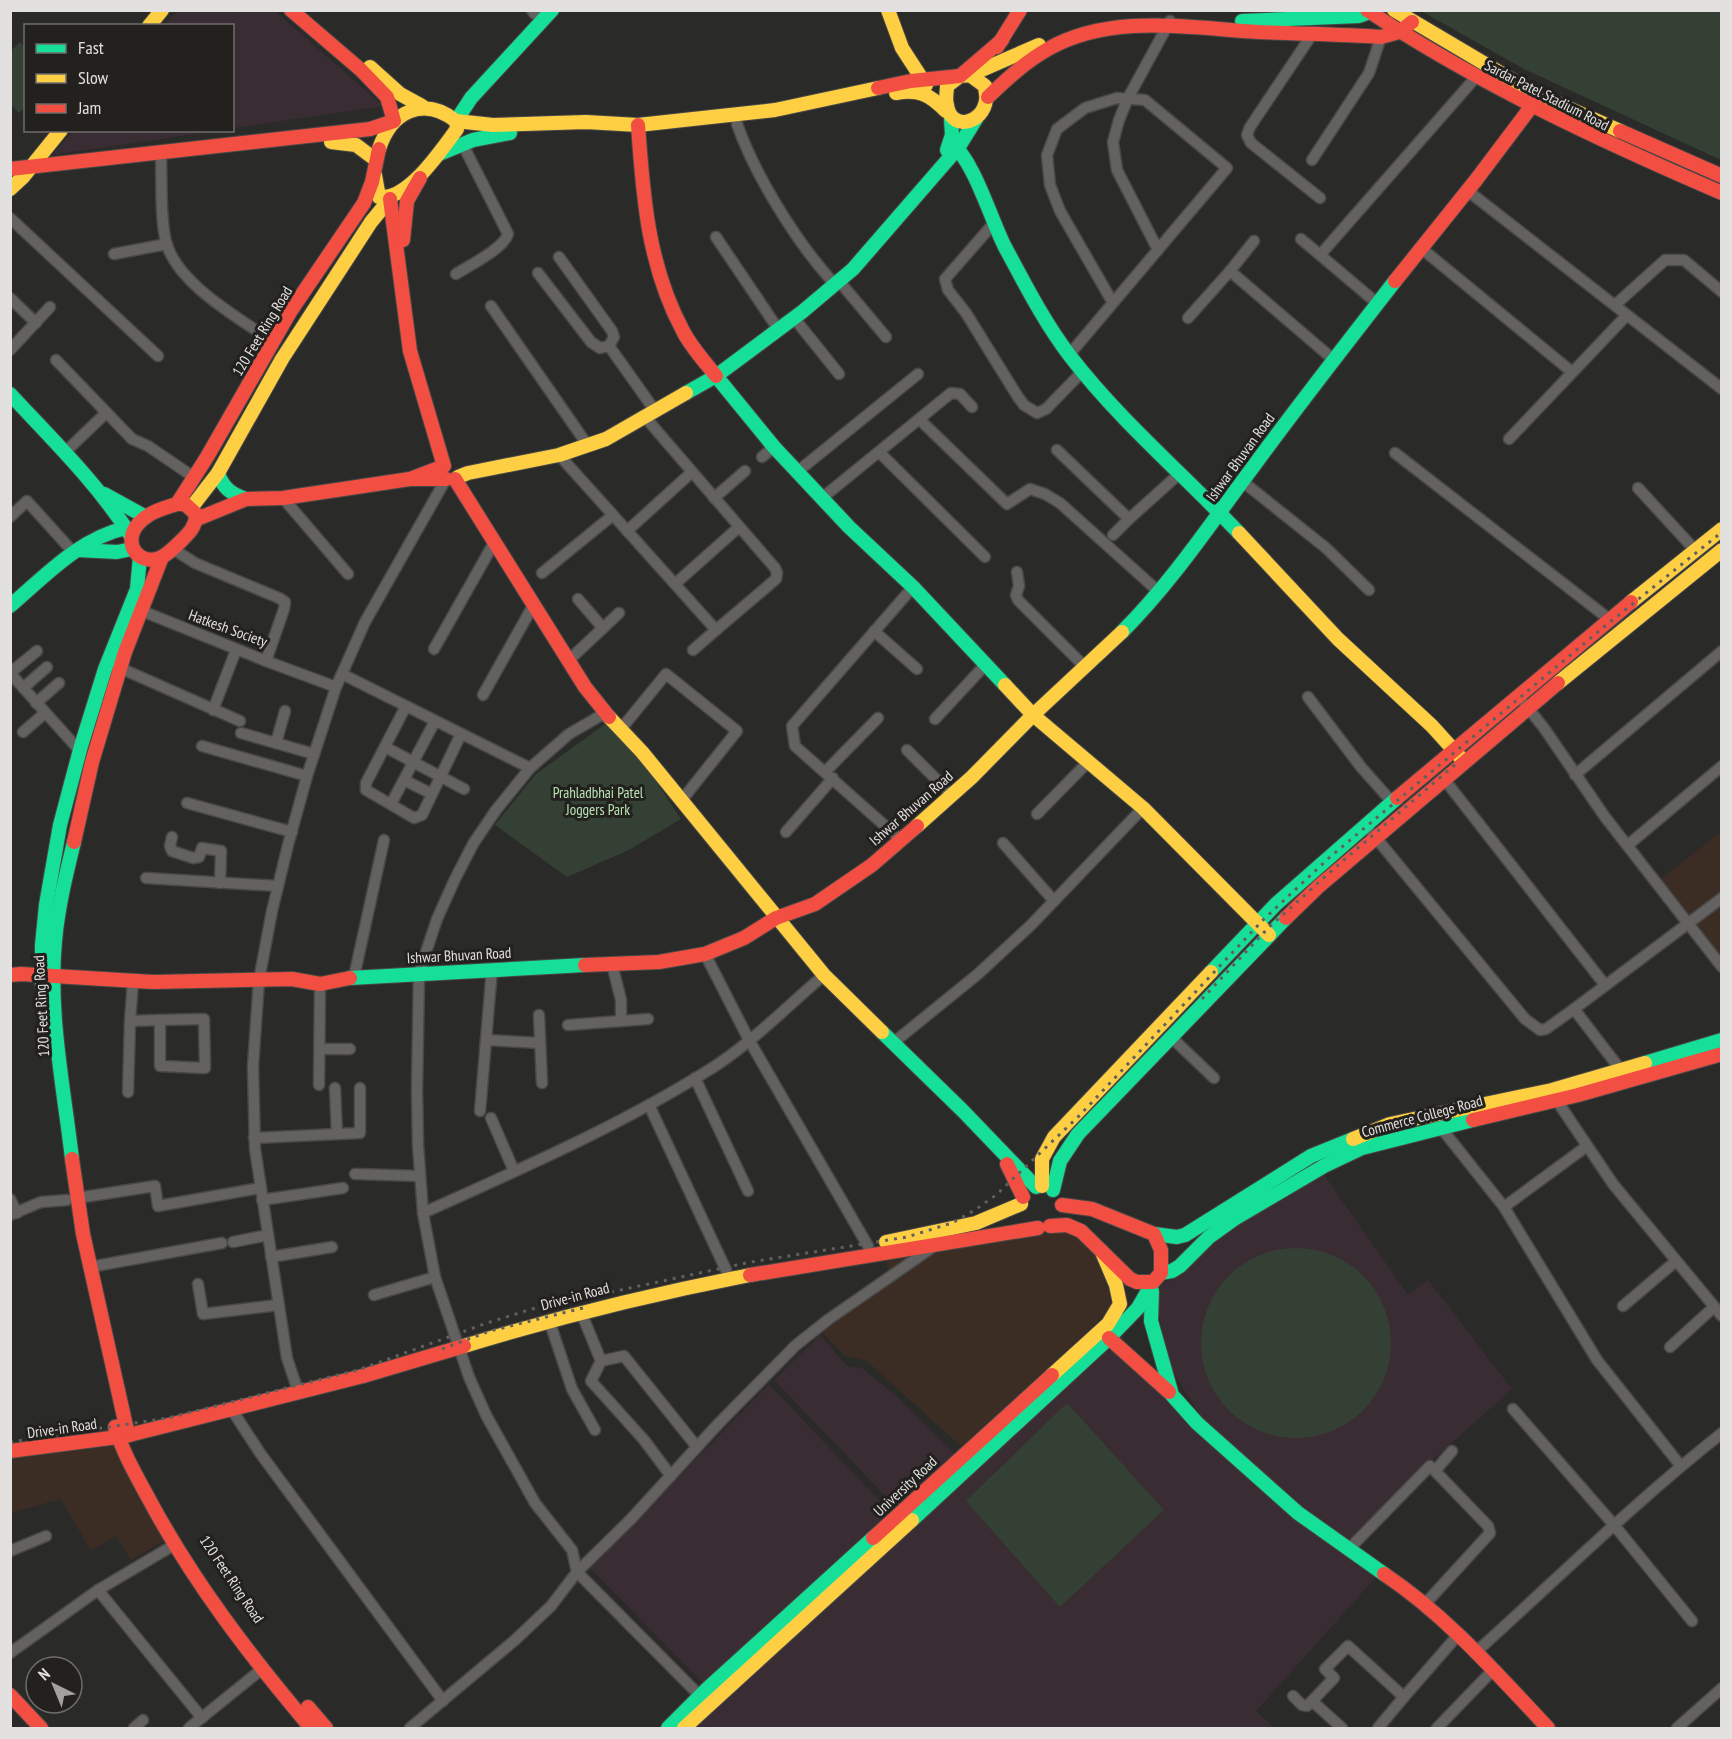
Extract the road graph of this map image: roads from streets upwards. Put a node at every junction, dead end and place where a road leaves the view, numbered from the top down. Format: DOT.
graph roads {
  1 [pos="162,10"];
  2 [pos="552,10"];
  3 [pos="888,10"];
  4 [pos="895,10"];
  5 [pos="1020,10"];
  6 [pos="1394,10"];
  7 [pos="1371,11"];
  8 [pos="535,12"];
  9 [pos="301,14"];
  10 [pos="1346,14"];
  11 [pos="1412,22"];
  12 [pos="1170,23"];
  13 [pos="151,24"];
  14 [pos="1399,32"];
  15 [pos="1313,33"];
  16 [pos="1381,37"];
  17 [pos="965,76"];
  18 [pos="938,77"];
  19 [pos="1476,77"];
  20 [pos="923,79"];
  21 [pos="988,97"];
  22 [pos="1128,98"];
  23 [pos="1534,100"];
  24 [pos="936,101"];
  25 [pos="422,106"];
  26 [pos="438,109"];
  27 [pos="949,115"];
  28 [pos="976,119"];
  29 [pos="394,121"];
  30 [pos="456,121"];
  31 [pos="737,124"];
  32 [pos="638,129"];
  33 [pos="59,132"];
  34 [pos="462,143"];
  35 [pos="954,145"];
  36 [pos="437,155"];
  37 [pos="161,160"];
  38 [pos="376,160"];
  39 [pos="1312,160"];
  40 [pos="425,167"];
  41 [pos="10,169"];
  42 [pos="22,174"];
  43 [pos="375,175"];
  44 [pos="1722,176"];
  45 [pos="10,189"];
  46 [pos="1468,191"];
  47 [pos="1722,193"];
  48 [pos="1320,198"];
  49 [pos="390,199"];
  50 [pos="10,218"];
  51 [pos="371,222"];
  52 [pos="994,223"];
  53 [pos="717,237"];
  54 [pos="397,239"];
  55 [pos="1301,239"];
  56 [pos="1254,241"];
  57 [pos="166,244"];
  58 [pos="1421,248"];
  59 [pos="1158,250"];
  60 [pos="114,254"];
  61 [pos="1320,255"];
  62 [pos="559,257"];
  63 [pos="1230,271"];
  64 [pos="538,273"];
  65 [pos="456,274"];
  66 [pos="834,280"];
  67 [pos="1722,292"];
  68 [pos="10,298"];
  69 [pos="1113,303"];
  70 [pos="1378,304"];
  71 [pos="1615,305"];
  72 [pos="491,306"];
  73 [pos="50,307"];
  74 [pos="1627,315"];
  75 [pos="794,318"];
  76 [pos="1188,318"];
  77 [pos="36,323"];
  78 [pos="774,323"];
  79 [pos="886,337"];
  80 [pos="272,341"];
  81 [pos="609,346"];
  82 [pos="10,350"];
  83 [pos="1069,355"];
  84 [pos="158,356"];
  85 [pos="56,360"];
  86 [pos="1334,360"];
  87 [pos="1083,371"];
  88 [pos="1572,372"];
  89 [pos="714,373"];
  90 [pos="838,374"];
  91 [pos="918,374"];
  92 [pos="1722,389"];
  93 [pos="10,394"];
  94 [pos="972,407"];
  95 [pos="648,411"];
  96 [pos="106,413"];
  97 [pos="920,420"];
  98 [pos="1509,439"];
  99 [pos="584,440"];
  100 [pos="774,447"];
  101 [pos="1057,450"];
  102 [pos="66,451"];
  103 [pos="879,452"];
  104 [pos="1395,453"];
  105 [pos="559,455"];
  106 [pos="762,457"];
  107 [pos="745,471"];
  108 [pos="797,471"];
  109 [pos="452,472"];
  110 [pos="692,472"];
  111 [pos="218,473"];
  112 [pos="1179,474"];
  113 [pos="195,478"];
  114 [pos="1242,481"];
  115 [pos="1638,488"];
  116 [pos="104,494"];
  117 [pos="279,498"];
  118 [pos="714,498"];
  119 [pos="822,498"];
  120 [pos="246,499"];
  121 [pos="177,504"];
  122 [pos="1220,513"];
  123 [pos="613,515"];
  124 [pos="10,517"];
  125 [pos="146,517"];
  126 [pos="193,519"];
  127 [pos="1130,519"];
  128 [pos="739,527"];
  129 [pos="1722,529"];
  130 [pos="627,531"];
  131 [pos="1113,536"];
  132 [pos="495,541"];
  133 [pos="133,548"];
  134 [pos="1695,550"];
  135 [pos="1722,550"];
  136 [pos="76,551"];
  137 [pos="117,552"];
  138 [pos="168,553"];
  139 [pos="985,557"];
  140 [pos="1017,572"];
  141 [pos="542,573"];
  142 [pos="348,574"];
  143 [pos="675,584"];
  144 [pos="913,587"];
  145 [pos="1369,590"];
  146 [pos="1159,592"];
  147 [pos="578,599"];
  148 [pos="534,604"];
  149 [pos="10,606"];
  150 [pos="142,611"];
  151 [pos="619,613"];
  152 [pos="1609,619"];
  153 [pos="603,628"];
  154 [pos="716,630"];
  155 [pos="874,632"];
  156 [pos="434,649"];
  157 [pos="236,650"];
  158 [pos="693,650"];
  159 [pos="37,651"];
  160 [pos="1722,651"];
  161 [pos="569,660"];
  162 [pos="266,661"];
  163 [pos="986,664"];
  164 [pos="47,667"];
  165 [pos="120,668"];
  166 [pos="1085,668"];
  167 [pos="917,669"];
  168 [pos="10,673"];
  169 [pos="342,674"];
  170 [pos="59,682"];
  171 [pos="336,687"];
  172 [pos="23,688"];
  173 [pos="483,695"];
  174 [pos="1518,696"];
  175 [pos="1308,698"];
  176 [pos="36,703"];
  177 [pos="406,706"];
  178 [pos="1528,708"];
  179 [pos="213,710"];
  180 [pos="285,711"];
  181 [pos="45,713"];
  182 [pos="606,713"];
  183 [pos="1033,715"];
  184 [pos="878,718"];
  185 [pos="935,719"];
  186 [pos="240,721"];
  187 [pos="435,721"];
  188 [pos="621,729"];
  189 [pos="23,732"];
  190 [pos="241,733"];
  191 [pos="461,734"];
  192 [pos="276,743"];
  193 [pos="202,746"];
  194 [pos="385,747"];
  195 [pos="907,750"];
  196 [pos="1454,750"];
  197 [pos="80,752"];
  198 [pos="314,754"];
  199 [pos="1088,762"];
  200 [pos="1464,762"];
  201 [pos="414,763"];
  202 [pos="1722,766"];
  203 [pos="530,768"];
  204 [pos="829,775"];
  205 [pos="1575,775"];
  206 [pos="307,776"];
  207 [pos="440,777"];
  208 [pos="1444,779"];
  209 [pos="404,780"];
  210 [pos="464,789"];
  211 [pos="432,794"];
  212 [pos="952,795"];
  213 [pos="681,801"];
  214 [pos="1392,802"];
  215 [pos="186,803"];
  216 [pos="391,804"];
  217 [pos="1143,808"];
  218 [pos="1037,814"];
  219 [pos="1365,825"];
  220 [pos="292,832"];
  221 [pos="786,832"];
  222 [pos="172,837"];
  223 [pos="1376,838"];
  224 [pos="384,840"];
  225 [pos="901,840"];
  226 [pos="1003,843"];
  227 [pos="1628,845"];
  228 [pos="147,878"];
  229 [pos="220,883"];
  230 [pos="278,886"];
  231 [pos="1722,898"];
  232 [pos="1054,902"];
  233 [pos="776,918"];
  234 [pos="1257,923"];
  235 [pos="1688,923"];
  236 [pos="1269,935"];
  237 [pos="705,954"];
  238 [pos="612,964"];
  239 [pos="1722,967"];
  240 [pos="492,969"];
  241 [pos="419,973"];
  242 [pos="10,975"];
  243 [pos="824,975"];
  244 [pos="48,976"];
  245 [pos="354,977"];
  246 [pos="259,980"];
  247 [pos="133,981"];
  248 [pos="320,984"];
  249 [pos="1605,985"];
  250 [pos="1574,1009"];
  251 [pos="539,1015"];
  252 [pos="648,1019"];
  253 [pos="160,1020"];
  254 [pos="130,1021"];
  255 [pos="621,1021"];
  256 [pos="568,1025"];
  257 [pos="1171,1037"];
  258 [pos="486,1040"];
  259 [pos="749,1040"];
  260 [pos="1722,1040"];
  261 [pos="893,1042"];
  262 [pos="540,1043"];
  263 [pos="321,1049"];
  264 [pos="350,1049"];
  265 [pos="1722,1054"];
  266 [pos="1620,1069"];
  267 [pos="695,1078"];
  268 [pos="1214,1078"];
  269 [pos="542,1083"];
  270 [pos="319,1085"];
  271 [pos="335,1088"];
  272 [pos="360,1089"];
  273 [pos="128,1092"];
  274 [pos="1554,1095"];
  275 [pos="649,1105"];
  276 [pos="480,1111"];
  277 [pos="1426,1115"];
  278 [pos="491,1118"];
  279 [pos="1442,1127"];
  280 [pos="337,1134"];
  281 [pos="254,1138"];
  282 [pos="1587,1146"];
  283 [pos="1000,1150"];
  284 [pos="514,1171"];
  285 [pos="355,1174"];
  286 [pos="420,1176"];
  287 [pos="343,1188"];
  288 [pos="1043,1188"];
  289 [pos="748,1191"];
  290 [pos="261,1194"];
  291 [pos="10,1198"];
  292 [pos="72,1199"];
  293 [pos="1022,1200"];
  294 [pos="1062,1205"];
  295 [pos="1504,1207"];
  296 [pos="423,1213"];
  297 [pos="14,1214"];
  298 [pos="1044,1227"];
  299 [pos="1154,1234"];
  300 [pos="268,1235"];
  301 [pos="938,1243"];
  302 [pos="868,1246"];
  303 [pos="332,1247"];
  304 [pos="1102,1252"];
  305 [pos="271,1257"];
  306 [pos="1676,1261"];
  307 [pos="90,1267"];
  308 [pos="726,1270"];
  309 [pos="435,1277"];
  310 [pos="1157,1277"];
  311 [pos="198,1284"];
  312 [pos="374,1295"];
  313 [pos="278,1305"];
  314 [pos="1623,1306"];
  315 [pos="1714,1307"];
  316 [pos="580,1312"];
  317 [pos="1722,1316"];
  318 [pos="549,1320"];
  319 [pos="1109,1338"];
  320 [pos="457,1342"];
  321 [pos="1670,1347"];
  322 [pos="601,1361"];
  323 [pos="296,1385"];
  324 [pos="1172,1395"];
  325 [pos="1513,1409"];
  326 [pos="232,1410"];
  327 [pos="595,1430"];
  328 [pos="122,1431"];
  329 [pos="1722,1433"];
  330 [pos="10,1443"];
  331 [pos="697,1448"];
  332 [pos="10,1451"];
  333 [pos="1452,1451"];
  334 [pos="1680,1465"];
  335 [pos="1430,1466"];
  336 [pos="671,1476"];
  337 [pos="1614,1524"];
  338 [pos="46,1536"];
  339 [pos="174,1545"];
  340 [pos="1348,1550"];
  341 [pos="10,1551"];
  342 [pos="577,1572"];
  343 [pos="98,1590"];
  344 [pos="1425,1604"];
  345 [pos="1692,1621"];
  346 [pos="1458,1635"];
  347 [pos="1476,1652"];
  348 [pos="10,1653"];
  349 [pos="262,1669"];
  350 [pos="1493,1670"];
  351 [pos="1722,1688"];
  352 [pos="10,1695"];
  353 [pos="1293,1696"];
  354 [pos="1404,1697"];
  355 [pos="443,1701"];
  356 [pos="705,1701"];
  357 [pos="1312,1701"];
  358 [pos="202,1718"];
  359 [pos="143,1720"];
  360 [pos="1543,1727"];
  361 [pos="40,1728"];
  362 [pos="134,1728"];
  363 [pos="189,1728"];
  364 [pos="311,1728"];
  365 [pos="326,1728"];
  366 [pos="410,1728"];
  367 [pos="668,1728"];
  368 [pos="684,1728"];
  369 [pos="1342,1728"];
  370 [pos="1378,1728"];
  371 [pos="1437,1728"];
  372 [pos="1677,1728"];
  1 -- 13 [label="street"];
  2 -- 30 [label="street"];
  3 -- 20 [label="street"];
  4 -- 18 [label="street"];
  5 -- 17 [label="street"];
  6 -- 11 [label="street, Sardar Patel Stadium Road"];
  7 -- 10 [label="street"];
  7 -- 14 [label="street, Sardar Patel Stadium Road"];
  8 -- 26 [label="street"];
  9 -- 25 [label="street"];
  9 -- 29 [label="street"];
  10 -- 12 [label="street"];
  11 -- 14 [label="street"];
  11 -- 23 [label="street, Sardar Patel Stadium Road"];
  12 -- 15 [label="street"];
  12 -- 17 [label="street"];
  12 -- 21 [label="street"];
  12 -- 22 [label="street"];
  14 -- 16 [label="street"];
  14 -- 19 [label="street, Sardar Patel Stadium Road"];
  15 -- 16 [label="street"];
  15 -- 48 [label="street"];
  16 -- 39 [label="street"];
  17 -- 18 [label="street"];
  17 -- 21 [label="street"];
  17 -- 27 [label="street"];
  18 -- 20 [label="street"];
  19 -- 23 [label="street, Sardar Patel Stadium Road"];
  19 -- 61 [label="street"];
  20 -- 24 [label="street"];
  20 -- 32 [label="street"];
  21 -- 28 [label="street"];
  22 -- 59 [label="street"];
  22 -- 59 [label="street"];
  22 -- 69 [label="street"];
  23 -- 44 [label="street, Sardar Patel Stadium Road"];
  23 -- 46 [label="street, Ishwar Bhuvan Road"];
  23 -- 47 [label="street, Sardar Patel Stadium Road"];
  24 -- 27 [label="street"];
  24 -- 31 [label="street"];
  25 -- 26 [label="street"];
  25 -- 29 [label="street"];
  26 -- 30 [label="street"];
  27 -- 28 [label="street"];
  27 -- 35 [label="street"];
  28 -- 35 [label="street"];
  29 -- 38 [label="street"];
  29 -- 42 [label="street"];
  30 -- 32 [label="street"];
  30 -- 36 [label="street"];
  31 -- 32 [label="street"];
  31 -- 66 [label="street"];
  32 -- 34 [label="street"];
  32 -- 89 [label="street"];
  33 -- 42 [label="street"];
  34 -- 36 [label="street"];
  34 -- 65 [label="street"];
  35 -- 52 [label="street"];
  35 -- 66 [label="street"];
  36 -- 40 [label="street"];
  37 -- 38 [label="street"];
  37 -- 42 [label="street"];
  37 -- 57 [label="street"];
  38 -- 43 [label="street"];
  40 -- 49 [label="street"];
  40 -- 109 [label="street"];
  41 -- 42 [label="street"];
  42 -- 45 [label="street"];
  43 -- 49 [label="street"];
  43 -- 80 [label="street, 120 Feet Ring Road"];
  46 -- 58 [label="street, Ishwar Bhuvan Road"];
  46 -- 71 [label="street"];
  49 -- 51 [label="street"];
  49 -- 54 [label="street"];
  50 -- 84 [label="street"];
  51 -- 54 [label="street"];
  51 -- 111 [label="street"];
  52 -- 83 [label="street"];
  52 -- 87 [label="street"];
  53 -- 78 [label="street"];
  54 -- 109 [label="street"];
  55 -- 61 [label="street"];
  56 -- 63 [label="street"];
  57 -- 60 [label="street"];
  57 -- 80 [label="street"];
  58 -- 70 [label="street, Ishwar Bhuvan Road"];
  58 -- 88 [label="street"];
  59 -- 69 [label="street"];
  61 -- 70 [label="street"];
  62 -- 81 [label="street"];
  63 -- 76 [label="street"];
  63 -- 86 [label="street"];
  64 -- 81 [label="street"];
  66 -- 75 [label="street"];
  66 -- 78 [label="street"];
  66 -- 79 [label="street"];
  67 -- 71 [label="street"];
  68 -- 77 [label="street"];
  69 -- 83 [label="street"];
  70 -- 86 [label="street, Ishwar Bhuvan Road"];
  71 -- 74 [label="street"];
  72 -- 99 [label="street"];
  73 -- 77 [label="street"];
  74 -- 88 [label="street"];
  74 -- 92 [label="street"];
  75 -- 89 [label="street"];
  75 -- 90 [label="street"];
  77 -- 82 [label="street"];
  78 -- 89 [label="street"];
  80 -- 113 [label="street, 120 Feet Ring Road"];
  81 -- 95 [label="street"];
  83 -- 87 [label="street"];
  85 -- 96 [label="street"];
  86 -- 114 [label="street, Ishwar Bhuvan Road"];
  87 -- 112 [label="street"];
  88 -- 98 [label="street"];
  89 -- 95 [label="street"];
  89 -- 100 [label="street"];
  91 -- 108 [label="street"];
  93 -- 102 [label="street"];
  94 -- 97 [label="street"];
  95 -- 99 [label="street"];
  95 -- 105 [label="street"];
  95 -- 110 [label="street"];
  96 -- 102 [label="street"];
  96 -- 113 [label="street"];
  97 -- 103 [label="street"];
  97 -- 146 [label="street"];
  99 -- 109 [label="street"];
  100 -- 106 [label="street"];
  100 -- 108 [label="street"];
  101 -- 127 [label="street"];
  102 -- 116 [label="street"];
  103 -- 119 [label="street"];
  103 -- 139 [label="street"];
  104 -- 152 [label="street"];
  105 -- 109 [label="street"];
  105 -- 123 [label="street"];
  107 -- 118 [label="street"];
  108 -- 119 [label="street"];
  109 -- 117 [label="street"];
  109 -- 132 [label="street"];
  109 -- 169 [label="street"];
  110 -- 118 [label="street"];
  110 -- 130 [label="street"];
  111 -- 120 [label="street"];
  111 -- 126 [label="street"];
  112 -- 122 [label="street"];
  112 -- 127 [label="street"];
  113 -- 121 [label="street, 120 Feet Ring Road"];
  114 -- 122 [label="street, Ishwar Bhuvan Road"];
  114 -- 145 [label="street"];
  115 -- 134 [label="street"];
  116 -- 125 [label="street"];
  116 -- 133 [label="street"];
  117 -- 120 [label="street"];
  117 -- 126 [label="street"];
  117 -- 142 [label="street"];
  118 -- 128 [label="street"];
  119 -- 144 [label="street"];
  120 -- 126 [label="street"];
  121 -- 125 [label="street"];
  121 -- 126 [label="street"];
  122 -- 146 [label="street, Ishwar Bhuvan Road"];
  122 -- 196 [label="street"];
  123 -- 130 [label="street"];
  123 -- 141 [label="street"];
  124 -- 136 [label="street"];
  125 -- 133 [label="street"];
  126 -- 138 [label="street"];
  127 -- 131 [label="street"];
  128 -- 143 [label="street"];
  128 -- 154 [label="street"];
  129 -- 134 [label="street"];
  130 -- 143 [label="street"];
  132 -- 148 [label="street"];
  132 -- 156 [label="street"];
  133 -- 136 [label="street"];
  133 -- 137 [label="street"];
  133 -- 137 [label="street"];
  133 -- 138 [label="street"];
  133 -- 197 [label="street, 120 Feet Ring Road"];
  134 -- 152 [label="street"];
  135 -- 178 [label="street"];
  136 -- 137 [label="street"];
  136 -- 149 [label="street"];
  138 -- 150 [label="street, 120 Feet Ring Road"];
  138 -- 162 [label="street, Hatkesh Society"];
  140 -- 166 [label="street"];
  143 -- 154 [label="street"];
  144 -- 155 [label="street"];
  144 -- 163 [label="street"];
  146 -- 166 [label="street, Ishwar Bhuvan Road"];
  147 -- 153 [label="street"];
  148 -- 161 [label="street"];
  148 -- 173 [label="street"];
  150 -- 157 [label="street, Hatkesh Society"];
  150 -- 165 [label="street, 120 Feet Ring Road"];
  151 -- 153 [label="street"];
  152 -- 174 [label="street"];
  153 -- 161 [label="street"];
  154 -- 158 [label="street"];
  155 -- 167 [label="street"];
  155 -- 204 [label="street"];
  157 -- 162 [label="street, Hatkesh Society"];
  157 -- 179 [label="street"];
  159 -- 168 [label="street"];
  160 -- 205 [label="street"];
  161 -- 182 [label="street"];
  162 -- 171 [label="street"];
  163 -- 183 [label="street"];
  163 -- 185 [label="street"];
  164 -- 172 [label="street"];
  165 -- 179 [label="street"];
  165 -- 244 [label="street, 120 Feet Ring Road"];
  166 -- 183 [label="street, Ishwar Bhuvan Road"];
  168 -- 172 [label="street"];
  169 -- 171 [label="street"];
  169 -- 177 [label="street"];
  170 -- 176 [label="street"];
  171 -- 198 [label="street"];
  172 -- 176 [label="street"];
  174 -- 178 [label="street"];
  174 -- 196 [label="street"];
  175 -- 214 [label="street"];
  176 -- 181 [label="street"];
  177 -- 187 [label="street"];
  177 -- 194 [label="street"];
  178 -- 200 [label="street"];
  178 -- 205 [label="street"];
  179 -- 186 [label="street"];
  180 -- 192 [label="street"];
  181 -- 189 [label="street"];
  181 -- 197 [label="street"];
  182 -- 188 [label="street"];
  182 -- 203 [label="street"];
  183 -- 199 [label="street"];
  183 -- 212 [label="street, Ishwar Bhuvan Road"];
  184 -- 204 [label="street"];
  187 -- 191 [label="street"];
  187 -- 201 [label="street"];
  188 -- 213 [label="street"];
  188 -- 213 [label="street"];
  190 -- 192 [label="street"];
  191 -- 203 [label="street"];
  191 -- 207 [label="street"];
  192 -- 198 [label="street"];
  193 -- 206 [label="street"];
  194 -- 201 [label="street"];
  194 -- 216 [label="street"];
  195 -- 212 [label="street"];
  196 -- 200 [label="street"];
  196 -- 214 [label="street"];
  197 -- 244 [label="street, 120 Feet Ring Road"];
  198 -- 206 [label="street"];
  199 -- 217 [label="street"];
  199 -- 218 [label="street"];
  200 -- 208 [label="street"];
  201 -- 207 [label="street"];
  201 -- 209 [label="street"];
  202 -- 227 [label="street"];
  203 -- 241 [label="street"];
  204 -- 221 [label="street"];
  204 -- 225 [label="street"];
  205 -- 227 [label="street"];
  206 -- 220 [label="street"];
  207 -- 210 [label="street"];
  207 -- 211 [label="street"];
  208 -- 223 [label="street"];
  208 -- 249 [label="street"];
  209 -- 211 [label="street"];
  209 -- 216 [label="street"];
  211 -- 216 [label="street"];
  212 -- 225 [label="street, Ishwar Bhuvan Road"];
  213 -- 233 [label="street"];
  214 -- 219 [label="street"];
  215 -- 220 [label="street"];
  217 -- 232 [label="street"];
  217 -- 234 [label="street"];
  219 -- 223 [label="street"];
  219 -- 234 [label="street"];
  220 -- 230 [label="street"];
  222 -- 229 [label="street"];
  223 -- 236 [label="street"];
  223 -- 250 [label="street"];
  224 -- 245 [label="street"];
  225 -- 233 [label="street, Ishwar Bhuvan Road"];
  226 -- 232 [label="street"];
  227 -- 235 [label="street"];
  228 -- 229 [label="street"];
  229 -- 230 [label="street"];
  230 -- 246 [label="street"];
  231 -- 235 [label="street"];
  232 -- 261 [label="street"];
  233 -- 237 [label="street, Ishwar Bhuvan Road"];
  233 -- 243 [label="street"];
  234 -- 236 [label="street"];
  234 -- 288 [label="street"];
  235 -- 239 [label="street"];
  235 -- 249 [label="street"];
  236 -- 257 [label="street"];
  237 -- 238 [label="street, Ishwar Bhuvan Road"];
  237 -- 259 [label="street"];
  238 -- 240 [label="street, Ishwar Bhuvan Road"];
  238 -- 255 [label="street"];
  240 -- 241 [label="street, Ishwar Bhuvan Road"];
  240 -- 258 [label="street"];
  241 -- 245 [label="street, Ishwar Bhuvan Road"];
  241 -- 286 [label="street"];
  242 -- 244 [label="street, Ishwar Bhuvan Road"];
  243 -- 259 [label="street"];
  243 -- 261 [label="street"];
  244 -- 247 [label="street, Ishwar Bhuvan Road"];
  244 -- 292 [label="street, 120 Feet Ring Road"];
  245 -- 248 [label="street, Ishwar Bhuvan Road"];
  246 -- 247 [label="street, Ishwar Bhuvan Road"];
  246 -- 248 [label="street, Ishwar Bhuvan Road"];
  246 -- 281 [label="street"];
  247 -- 254 [label="street"];
  248 -- 263 [label="street"];
  249 -- 250 [label="street"];
  250 -- 266 [label="street"];
  251 -- 262 [label="street"];
  252 -- 255 [label="street"];
  253 -- 253 [label="street"];
  253 -- 254 [label="street"];
  254 -- 273 [label="street"];
  255 -- 256 [label="street"];
  257 -- 268 [label="street"];
  257 -- 288 [label="street"];
  258 -- 262 [label="street"];
  258 -- 276 [label="street"];
  259 -- 267 [label="street"];
  259 -- 302 [label="street"];
  260 -- 266 [label="street, Commerce College Road"];
  261 -- 283 [label="street"];
  262 -- 269 [label="street"];
  263 -- 264 [label="street"];
  263 -- 270 [label="street"];
  265 -- 274 [label="street, Commerce College Road"];
  266 -- 274 [label="street, Commerce College Road"];
  267 -- 275 [label="street"];
  267 -- 289 [label="street"];
  271 -- 280 [label="street"];
  272 -- 280 [label="street"];
  274 -- 277 [label="street, Commerce College Road"];
  274 -- 279 [label="street, Commerce College Road"];
  274 -- 282 [label="street"];
  275 -- 284 [label="street"];
  275 -- 308 [label="street"];
  277 -- 279 [label="street"];
  277 -- 299 [label="street, Commerce College Road"];
  278 -- 284 [label="street"];
  279 -- 295 [label="street"];
  279 -- 310 [label="street, Commerce College Road"];
  280 -- 281 [label="street"];
  281 -- 290 [label="street"];
  282 -- 295 [label="street"];
  282 -- 306 [label="street"];
  283 -- 288 [label="street"];
  283 -- 293 [label="street"];
  284 -- 296 [label="street"];
  285 -- 286 [label="street"];
  286 -- 296 [label="street"];
  287 -- 290 [label="street"];
  288 -- 293 [label="street"];
  288 -- 294 [label="street"];
  290 -- 292 [label="street"];
  290 -- 300 [label="street"];
  291 -- 297 [label="street"];
  292 -- 297 [label="street"];
  292 -- 307 [label="street, 120 Feet Ring Road"];
  292 -- 328 [label="street, 120 Feet Ring Road"];
  293 -- 298 [label="street"];
  293 -- 302 [label="street, Drive-in Road"];
  294 -- 298 [label="street"];
  294 -- 299 [label="street"];
  295 -- 334 [label="street"];
  296 -- 309 [label="street"];
  298 -- 301 [label="street, Drive-in Road"];
  298 -- 304 [label="street, Drive-in Road"];
  299 -- 310 [label="street"];
  300 -- 305 [label="street"];
  300 -- 307 [label="street"];
  301 -- 316 [label="street, Drive-in Road"];
  301 -- 331 [label="street"];
  302 -- 308 [label="street, Drive-in Road"];
  303 -- 305 [label="street"];
  304 -- 310 [label="street, Drive-in Road"];
  304 -- 356 [label="street, University Road"];
  305 -- 313 [label="street"];
  306 -- 314 [label="street"];
  306 -- 315 [label="street"];
  307 -- 328 [label="street, 120 Feet Ring Road"];
  308 -- 320 [label="street, Drive-in Road"];
  309 -- 312 [label="street"];
  309 -- 320 [label="street"];
  310 -- 319 [label="street, University Road"];
  310 -- 324 [label="street"];
  311 -- 313 [label="street"];
  313 -- 323 [label="street"];
  315 -- 317 [label="street"];
  315 -- 321 [label="street"];
  316 -- 318 [label="street, Drive-in Road"];
  316 -- 322 [label="street"];
  318 -- 320 [label="street, Drive-in Road"];
  318 -- 327 [label="street"];
  319 -- 324 [label="street"];
  319 -- 356 [label="street, University Road"];
  320 -- 323 [label="street, Drive-in Road"];
  320 -- 326 [label="street, Drive-in Road"];
  320 -- 342 [label="street"];
  322 -- 331 [label="street"];
  322 -- 336 [label="street"];
  323 -- 328 [label="street, Drive-in Road"];
  324 -- 340 [label="street"];
  325 -- 337 [label="street"];
  326 -- 328 [label="street, Drive-in Road"];
  326 -- 355 [label="street"];
  328 -- 330 [label="street"];
  328 -- 332 [label="street, Drive-in Road"];
  328 -- 339 [label="street, 120 Feet Ring Road"];
  328 -- 365 [label="street, 120 Feet Ring Road"];
  329 -- 334 [label="street"];
  331 -- 336 [label="street"];
  333 -- 344 [label="street"];
  334 -- 337 [label="street"];
  335 -- 340 [label="street"];
  336 -- 342 [label="street"];
  337 -- 345 [label="street"];
  337 -- 347 [label="street"];
  338 -- 341 [label="street"];
  339 -- 343 [label="street"];
  339 -- 349 [label="street, 120 Feet Ring Road"];
  340 -- 344 [label="street"];
  342 -- 355 [label="street"];
  342 -- 356 [label="street"];
  343 -- 348 [label="street"];
  343 -- 358 [label="street"];
  344 -- 346 [label="street"];
  346 -- 347 [label="street"];
  346 -- 354 [label="street"];
  347 -- 350 [label="street"];
  349 -- 358 [label="street"];
  349 -- 364 [label="street, 120 Feet Ring Road"];
  350 -- 360 [label="street"];
  350 -- 371 [label="street"];
  351 -- 372 [label="street"];
  352 -- 361 [label="street"];
  353 -- 357 [label="street"];
  354 -- 357 [label="street"];
  354 -- 370 [label="street"];
  355 -- 366 [label="street"];
  356 -- 367 [label="street, University Road"];
  356 -- 368 [label="street, University Road"];
  357 -- 369 [label="street"];
  358 -- 363 [label="street"];
  359 -- 362 [label="street"];
}
